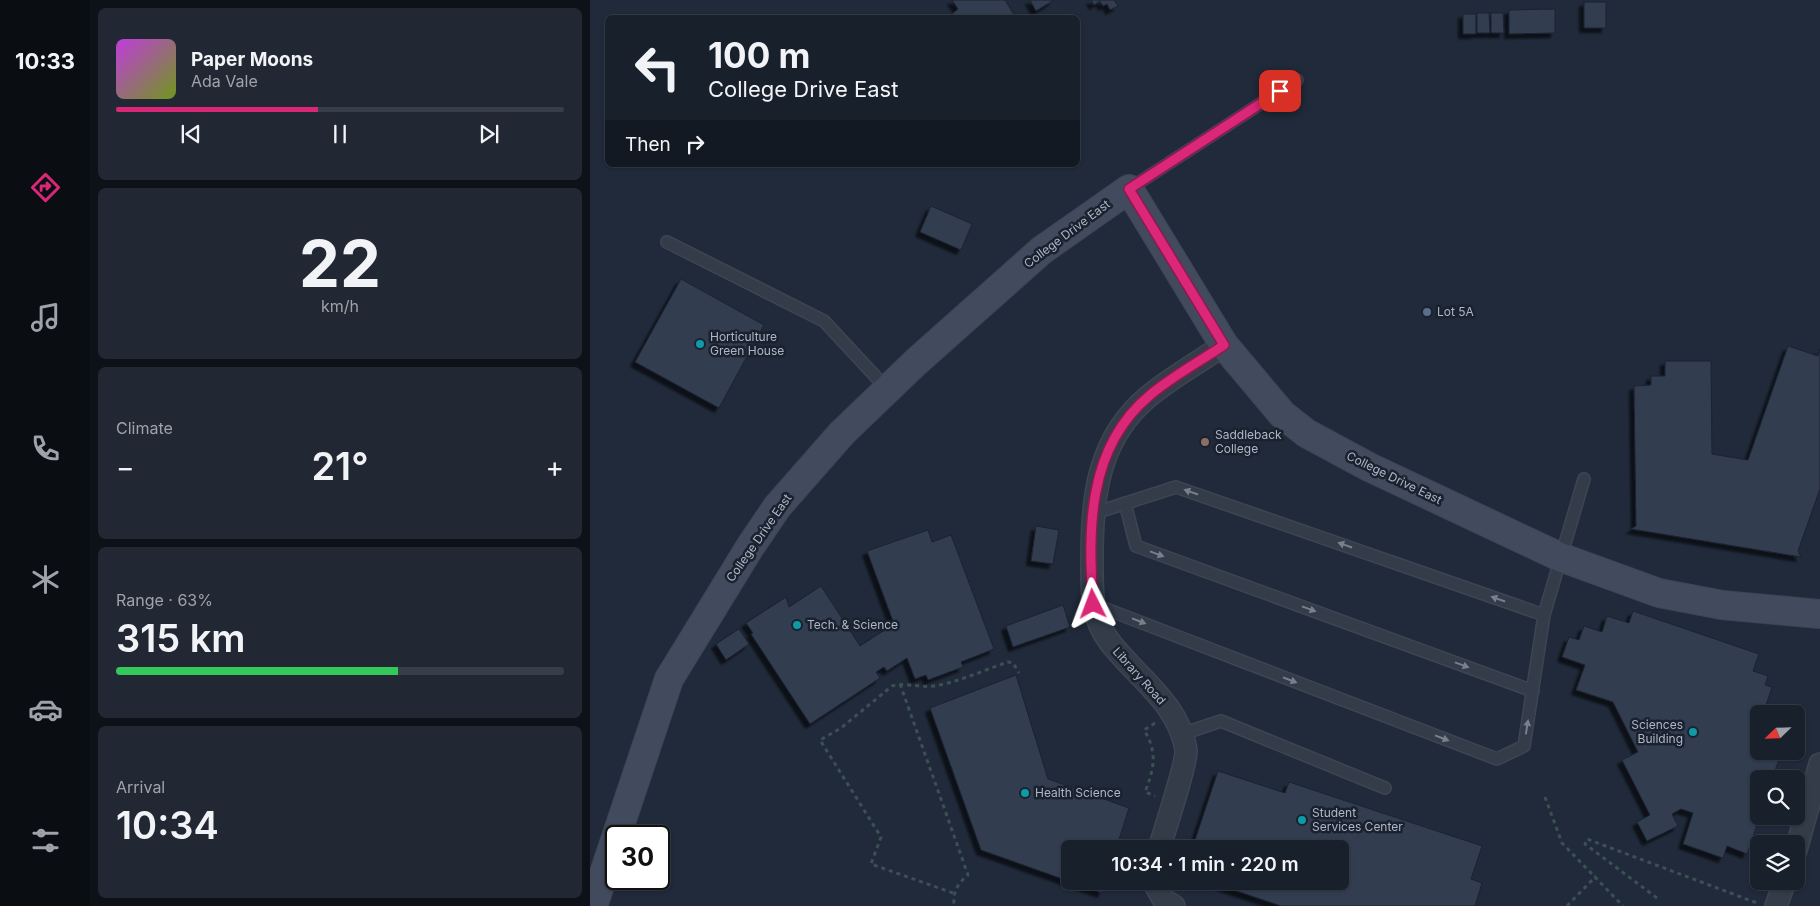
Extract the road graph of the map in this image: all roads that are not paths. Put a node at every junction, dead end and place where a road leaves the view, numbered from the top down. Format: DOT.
graph roads {
  1 [pos="1296,80"];
  2 [pos="1129,189"];
  3 [pos="667,242"];
  4 [pos="1224,345"];
  5 [pos="888,390"];
  6 [pos="1584,479"];
  7 [pos="1125,503"];
  8 [pos="1092,514"];
  9 [pos="1560,557"];
  10 [pos="1093,604"];
  11 [pos="1820,614"];
  12 [pos="1544,615"];
  13 [pos="1533,691"];
  14 [pos="1182,734"];
  15 [pos="1820,764"];
  16 [pos="1385,788"];
  17 [pos="1800,835"];
  18 [pos="1161,840"];
  19 [pos="1158,890"];
  20 [pos="1782,890"];
  21 [pos="592,906"];
  22 [pos="1174,906"];
  23 [pos="1776,906"];
  1 -- 2 [label="lane"];
  2 -- 4 [label="street, College Drive East"];
  2 -- 5 [label="street, College Drive East"];
  3 -- 5 [label="lane"];
  4 -- 8 [label="street, Library Road"];
  4 -- 9 [label="street, College Drive East"];
  5 -- 21 [label="street, College Drive East"];
  6 -- 9 [label="lane"];
  7 -- 8 [label="lane"];
  12 -- 7 [label="lane, one-way"];
  7 -- 13 [label="lane, one-way"];
  8 -- 10 [label="street, Library Road"];
  9 -- 11 [label="street, College Drive East"];
  9 -- 12 [label="lane"];
  10 -- 13 [label="lane, one-way"];
  10 -- 14 [label="street, Library Road"];
  12 -- 13 [label="lane"];
  14 -- 16 [label="lane"];
  14 -- 18 [label="street, Library Road"];
  15 -- 17 [label="street"];
  19 -- 22 [label="street"];
  20 -- 23 [label="street"];
}
